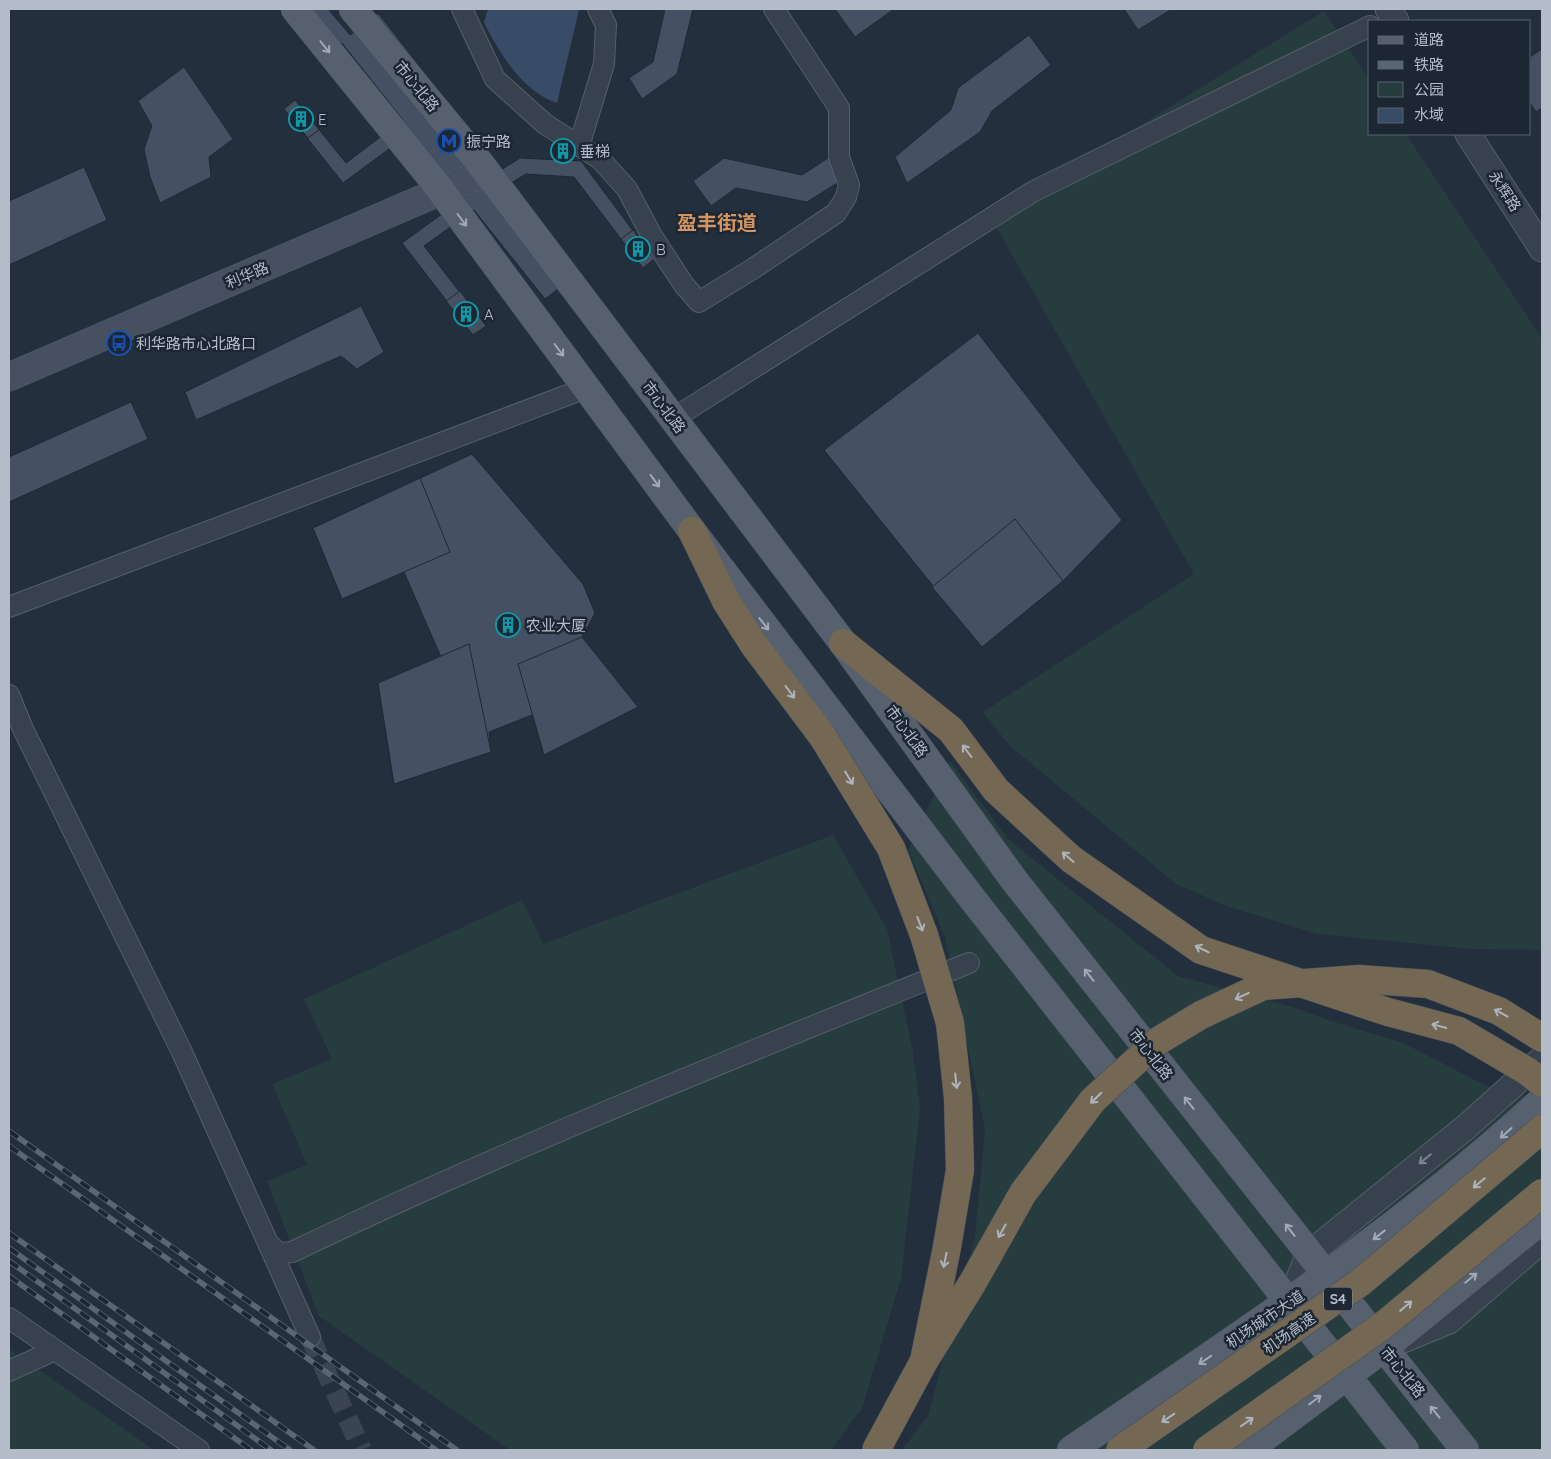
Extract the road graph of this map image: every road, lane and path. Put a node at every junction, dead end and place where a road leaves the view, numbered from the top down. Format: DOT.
graph roads {
  1 [pos="295,9"];
  2 [pos="353,9"];
  3 [pos="462,9"];
  4 [pos="598,9"];
  5 [pos="774,9"];
  6 [pos="1368,27"];
  7 [pos="1469,135"];
  8 [pos="579,146"];
  9 [pos="482,167"];
  10 [pos="437,186"];
  11 [pos="1542,249"];
  12 [pos="9,362"];
  13 [pos="9,377"];
  14 [pos="586,388"];
  15 [pos="685,411"];
  16 [pos="692,531"];
  17 [pos="9,607"];
  18 [pos="843,643"];
  19 [pos="9,695"];
  20 [pos="969,963"];
  21 [pos="1542,1038"];
  22 [pos="1542,1059"];
  23 [pos="1542,1083"];
  24 [pos="1542,1100"];
  25 [pos="1542,1128"];
  26 [pos="1542,1193"];
  27 [pos="1542,1220"];
  28 [pos="1542,1240"];
  29 [pos="268,1243"];
  30 [pos="1309,1254"];
  31 [pos="1326,1276"];
  32 [pos="1289,1303"];
  33 [pos="9,1318"];
  34 [pos="310,1337"];
  35 [pos="1384,1348"];
  36 [pos="55,1350"];
  37 [pos="924,1360"];
  38 [pos="9,1371"];
  39 [pos="1346,1376"];
  40 [pos="199,1450"];
  41 [pos="876,1450"];
  42 [pos="1071,1450"];
  43 [pos="1120,1450"];
  44 [pos="1207,1450"];
  45 [pos="1248,1450"];
  46 [pos="1405,1450"];
  47 [pos="1465,1450"];
  1 -- 10 [label="main road, one-way"];
  2 -- 9 [label="main road, 市心北路"];
  3 -- 8 [label="street"];
  4 -- 8 [label="street"];
  5 -- 8 [label="street"];
  6 -- 15 [label="street"];
  7 -- 11 [label="street, 永辉路"];
  9 -- 10 [label="main road, 利华路"];
  9 -- 18 [label="main road, 市心北路"];
  10 -- 12 [label="main road, 利华路"];
  10 -- 13 [label="main road, 利华路"];
  10 -- 14 [label="main road, one-way"];
  14 -- 16 [label="main road, one-way"];
  14 -- 17 [label="street"];
  16 -- 32 [label="main road, one-way"];
  16 -- 37 [label="highway, one-way, bridge"];
  23 -- 18 [label="highway, one-way, bridge"];
  30 -- 18 [label="main road, 市心北路, one-way"];
  19 -- 29 [label="street"];
  20 -- 29 [label="street"];
  21 -- 37 [label="highway, one-way, bridge"];
  22 -- 30 [label="street, one-way"];
  24 -- 31 [label="main road, 机场城市大道, one-way"];
  25 -- 43 [label="highway, 机场高速 / S4, one-way, bridge"];
  44 -- 26 [label="highway, one-way, bridge"];
  35 -- 27 [label="main road, one-way"];
  28 -- 35 [label="street"];
  29 -- 34 [label="street"];
  30 -- 31 [label="main road, 市心北路"];
  30 -- 32 [label="street"];
  31 -- 32 [label="main road, 机场城市大道"];
  31 -- 35 [label="main road, 市心北路"];
  32 -- 39 [label="main road"];
  32 -- 42 [label="main road, 机场城市大道, one-way"];
  33 -- 36 [label="street"];
  35 -- 39 [label="main road"];
  47 -- 35 [label="main road, 市心北路, one-way"];
  36 -- 38 [label="street"];
  36 -- 40 [label="street"];
  37 -- 41 [label="highway, bridge"];
  45 -- 39 [label="main road, one-way"];
  39 -- 46 [label="main road"];
}
